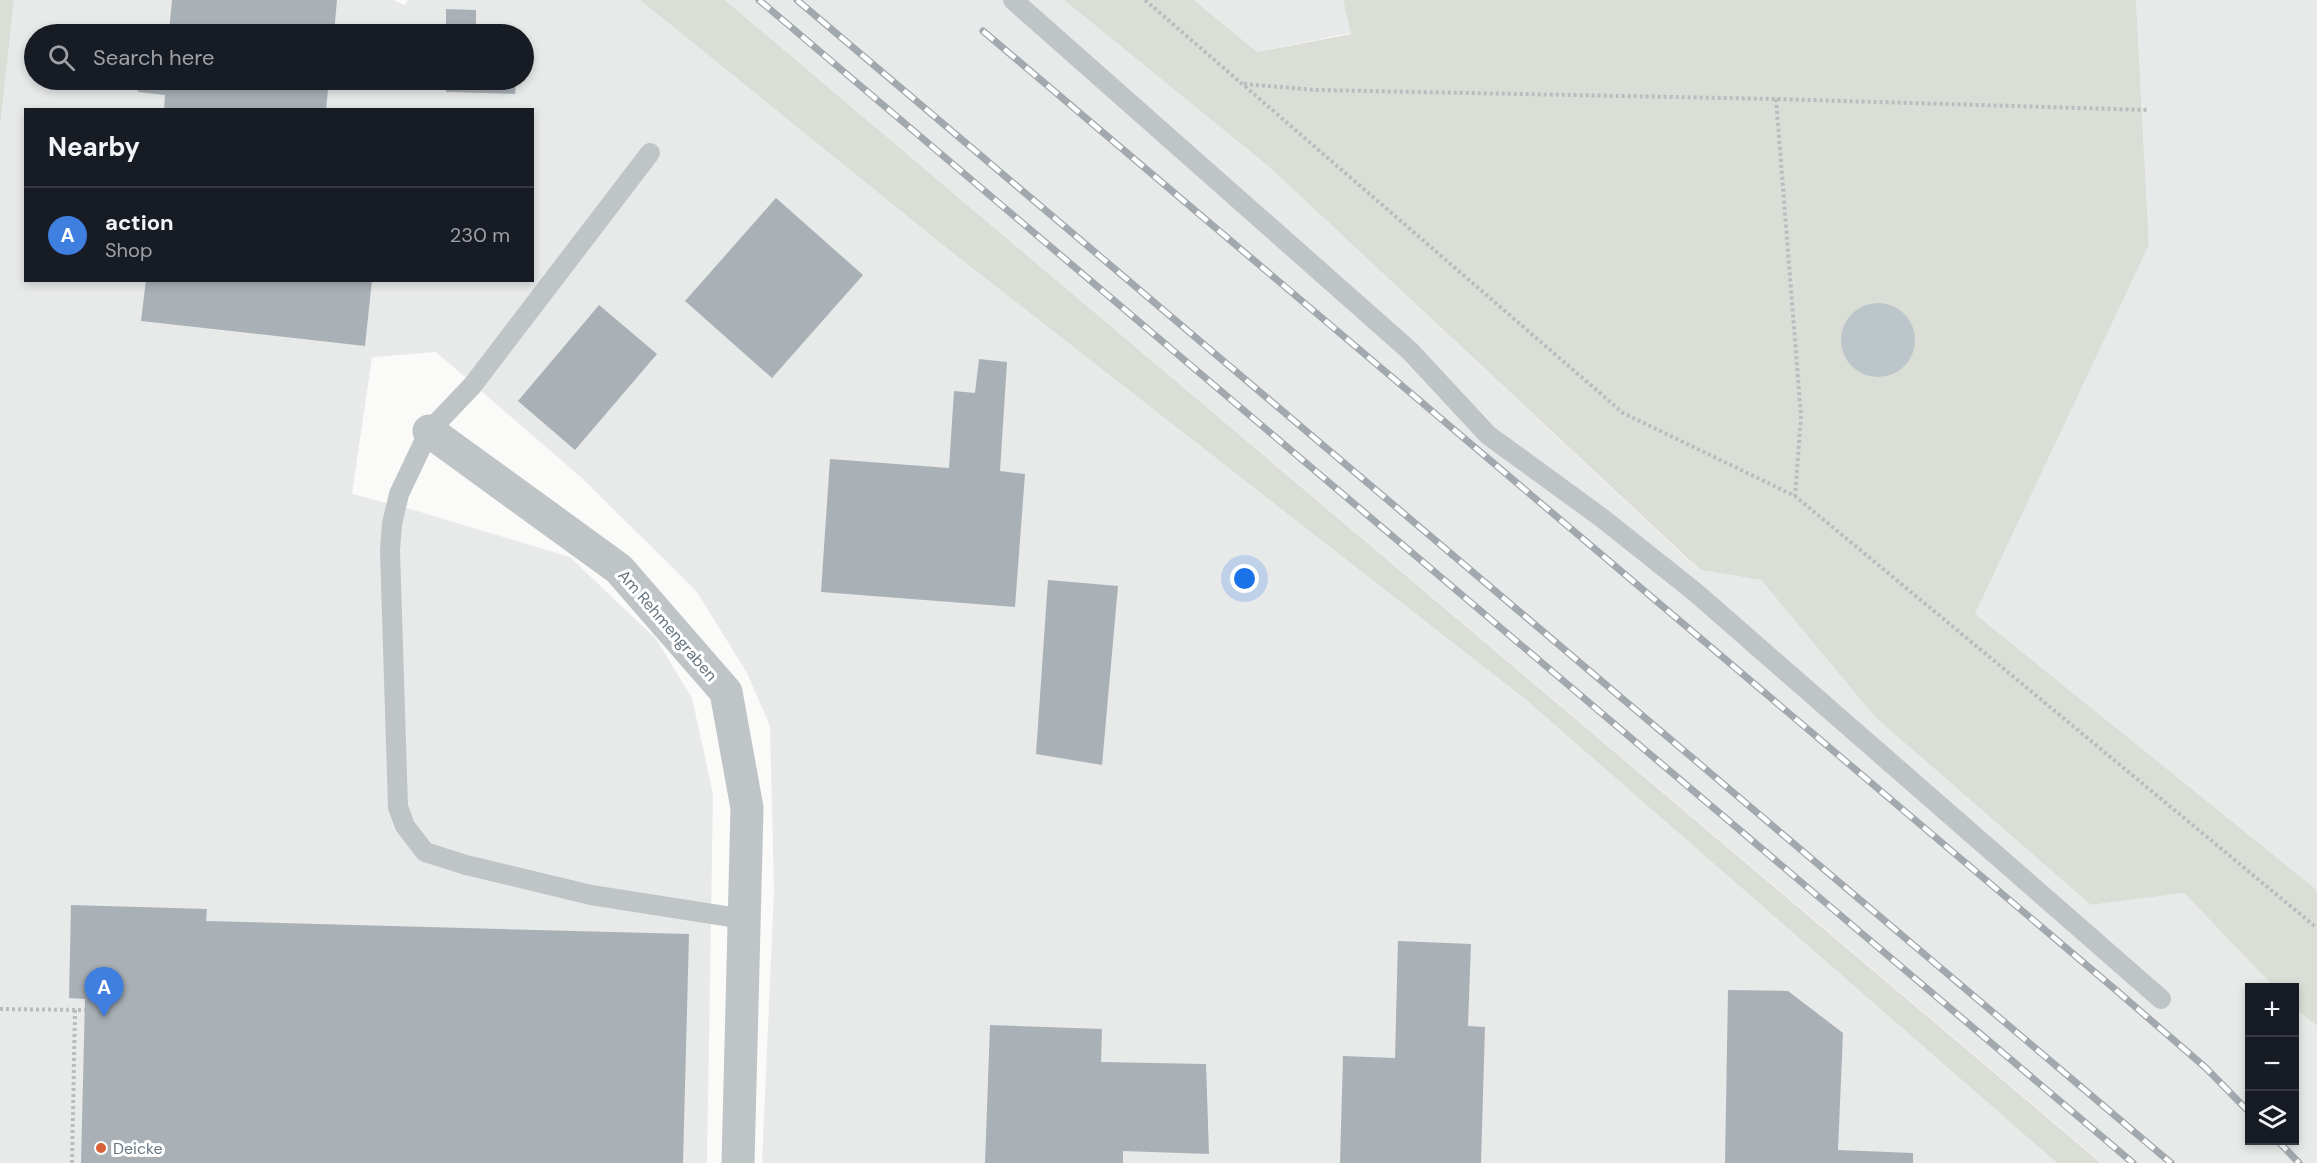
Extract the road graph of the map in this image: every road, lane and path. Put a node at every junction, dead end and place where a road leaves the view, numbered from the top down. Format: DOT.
graph roads {
  1 [pos="1013,0"];
  2 [pos="1145,0"];
  3 [pos="1243,84"];
  4 [pos="1776,99"];
  5 [pos="2149,110"];
  6 [pos="650,153"];
  7 [pos="429,431"];
  8 [pos="1796,496"];
  9 [pos="744,919"];
  10 [pos="2317,928"];
  11 [pos="2161,999"];
  12 [pos="0,1009"];
  13 [pos="75,1010"];
  14 [pos="85,1010"];
  15 [pos="72,1163"];
  16 [pos="738,1163"];
  1 -- 11 [label="lane"];
  2 -- 3 [label="path"];
  3 -- 4 [label="path"];
  3 -- 8 [label="path"];
  4 -- 5 [label="path"];
  4 -- 8 [label="path"];
  6 -- 7 [label="lane"];
  7 -- 9 [label="street, Am Rehmengraben"];
  7 -- 9 [label="lane"];
  8 -- 10 [label="path"];
  9 -- 16 [label="street, Am Rehmengraben"];
  12 -- 13 [label="path"];
  13 -- 14 [label="path"];
  13 -- 15 [label="path"];
}
